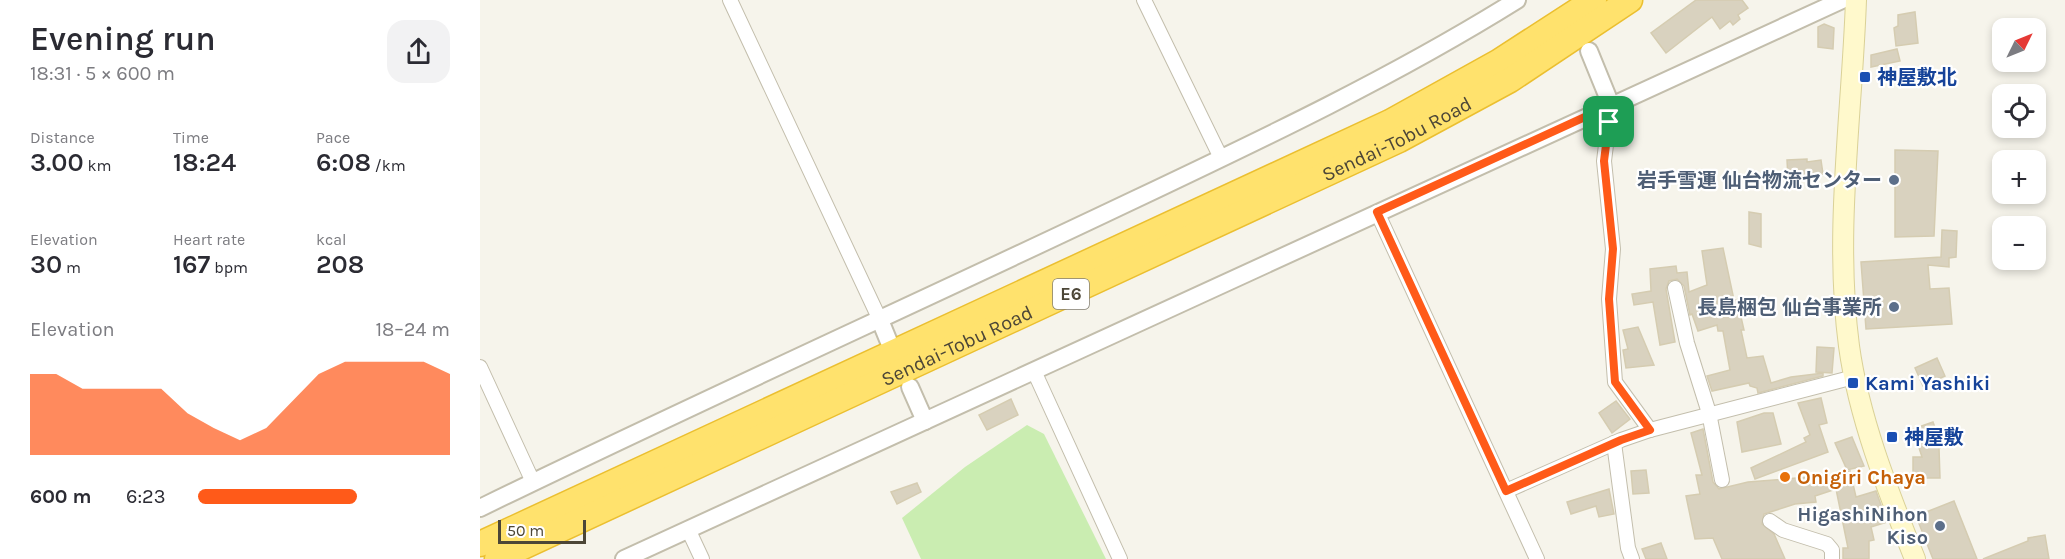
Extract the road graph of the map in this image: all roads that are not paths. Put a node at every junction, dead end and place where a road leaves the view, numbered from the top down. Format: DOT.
graph roads {
  1 [pos="730,0"];
  2 [pos="1144,0"];
  3 [pos="1517,0"];
  4 [pos="1594,0"];
  5 [pos="1630,0"];
  6 [pos="1842,0"];
  7 [pos="1856,0"];
  8 [pos="1589,51"];
  9 [pos="1611,105"];
  10 [pos="1221,158"];
  11 [pos="1377,212"];
  12 [pos="1675,288"];
  13 [pos="880,320"];
  14 [pos="890,342"];
  15 [pos="480,367"];
  16 [pos="1034,371"];
  17 [pos="1854,377"];
  18 [pos="910,387"];
  19 [pos="1708,413"];
  20 [pos="925,421"];
  21 [pos="1650,430"];
  22 [pos="1614,443"];
  23 [pos="1722,480"];
  24 [pos="533,482"];
  25 [pos="1506,491"];
  26 [pos="480,508"];
  27 [pos="1770,521"];
  28 [pos="688,529"];
  29 [pos="480,544"];
  30 [pos="497,559"];
  31 [pos="624,559"];
  32 [pos="702,559"];
  33 [pos="1120,559"];
  34 [pos="1537,559"];
  35 [pos="1632,559"];
  36 [pos="1832,559"];
  37 [pos="1915,559"];
  1 -- 13 [label="street"];
  2 -- 10 [label="street"];
  3 -- 10 [label="street"];
  4 -- 29 [label="highway, Sendai-Tobu Road / E6"];
  5 -- 30 [label="highway, Sendai-Tobu Road / E6"];
  6 -- 9 [label="street"];
  7 -- 17 [label="main road"];
  8 -- 9 [label="street"];
  9 -- 11 [label="street"];
  9 -- 21 [label="street"];
  10 -- 13 [label="street"];
  11 -- 16 [label="street"];
  11 -- 25 [label="street"];
  12 -- 19 [label="street"];
  13 -- 14 [label="street"];
  13 -- 24 [label="street"];
  15 -- 24 [label="street"];
  16 -- 20 [label="street"];
  16 -- 33 [label="street"];
  17 -- 19 [label="street"];
  17 -- 37 [label="main road"];
  18 -- 20 [label="street"];
  19 -- 21 [label="street"];
  19 -- 23 [label="street"];
  20 -- 28 [label="street"];
  21 -- 22 [label="street"];
  22 -- 25 [label="street"];
  22 -- 35 [label="street"];
  24 -- 26 [label="street"];
  25 -- 34 [label="street"];
  27 -- 36 [label="street"];
  28 -- 31 [label="street"];
  28 -- 32 [label="street"];
}
